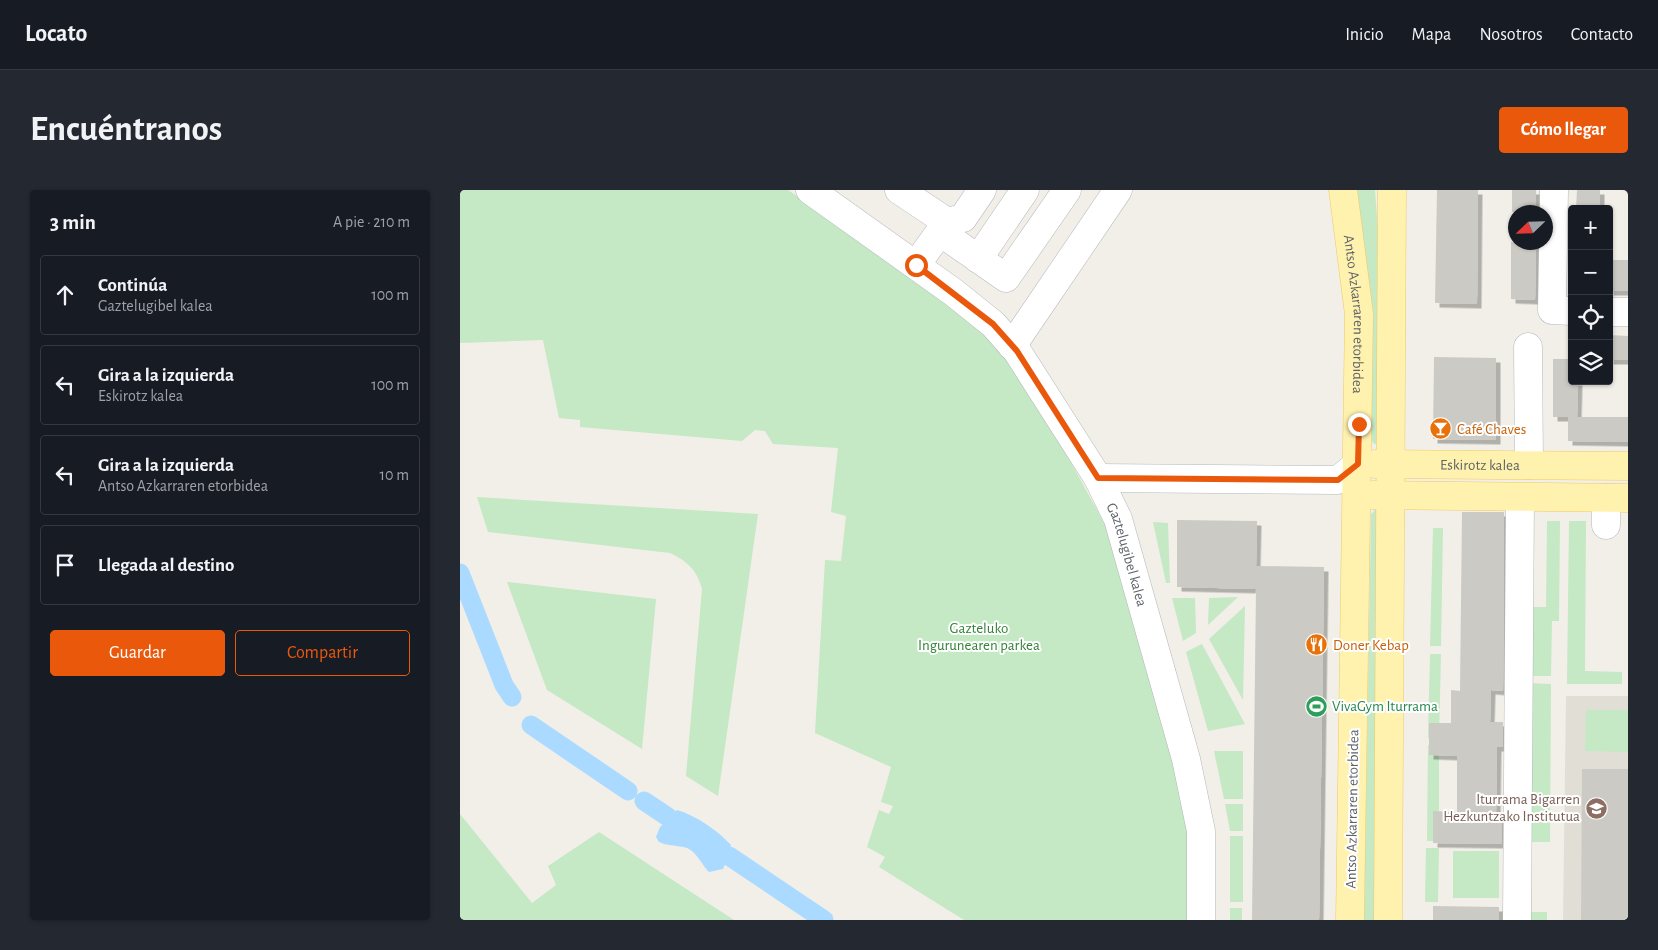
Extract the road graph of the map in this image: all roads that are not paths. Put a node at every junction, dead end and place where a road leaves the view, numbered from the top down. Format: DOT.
graph roads {
  1 [pos="810,190"];
  2 [pos="899,190"];
  3 [pos="982,190"];
  4 [pos="1025,190"];
  5 [pos="1067,190"];
  6 [pos="1118,190"];
  7 [pos="1343,190"];
  8 [pos="1392,190"];
  9 [pos="1554,190"];
  10 [pos="943,227"];
  11 [pos="978,259"];
  12 [pos="916,265"];
  13 [pos="1568,311"];
  14 [pos="1613,312"];
  15 [pos="1628,312"];
  16 [pos="1012,346"];
  17 [pos="1528,348"];
  18 [pos="1392,464"];
  19 [pos="1529,465"];
  20 [pos="1628,466"];
  21 [pos="1098,478"];
  22 [pos="1351,480"];
  23 [pos="1392,496"];
  24 [pos="1530,498"];
  25 [pos="1617,498"];
  26 [pos="1606,525"];
  27 [pos="1538,600"];
  28 [pos="1202,920"];
  29 [pos="1350,920"];
  30 [pos="1388,920"];
  31 [pos="1517,920"];
  1 -- 12 [label="street, Gaztelugibel kalea"];
  2 -- 10 [label="street"];
  3 -- 10 [label="street"];
  4 -- 11 [label="street"];
  5 -- 11 [label="street"];
  6 -- 16 [label="street"];
  7 -- 22 [label="main road, Antso Azkarraren etorbidea"];
  8 -- 18 [label="main road"];
  9 -- 13 [label="street"];
  10 -- 11 [label="street"];
  10 -- 12 [label="street"];
  12 -- 16 [label="street, Gaztelugibel kalea"];
  14 -- 15 [label="street"];
  16 -- 21 [label="street, Gaztelugibel kalea"];
  17 -- 19 [label="street"];
  18 -- 19 [label="main road, Eskirotz kalea"];
  18 -- 22 [label="main road, Eskirotz kalea"];
  18 -- 23 [label="main road"];
  19 -- 20 [label="main road, Eskirotz kalea"];
  21 -- 22 [label="street, Eskirotz kalea"];
  21 -- 28 [label="street, Gaztelugibel kalea"];
  22 -- 23 [label="main road, Eskirotz kalea"];
  22 -- 29 [label="main road, Antso Azkarraren etorbidea"];
  23 -- 24 [label="main road, Eskirotz kalea"];
  23 -- 30 [label="main road"];
  24 -- 25 [label="main road, Eskirotz kalea"];
  24 -- 27 [label="street"];
  24 -- 31 [label="street"];
  25 -- 26 [label="street"];
}
